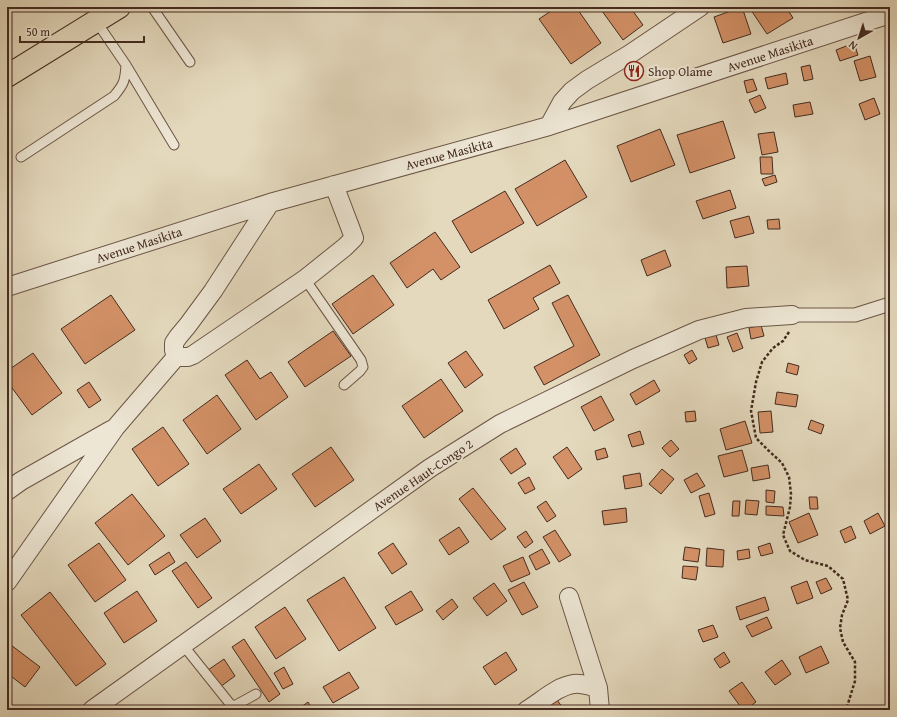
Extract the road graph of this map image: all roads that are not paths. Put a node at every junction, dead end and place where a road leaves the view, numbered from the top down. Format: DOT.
graph roads {
  1 [pos="119,7"];
  2 [pos="152,7"];
  3 [pos="700,7"];
  4 [pos="890,14"];
  5 [pos="96,21"];
  6 [pos="190,62"];
  7 [pos="126,65"];
  8 [pos="7,75"];
  9 [pos="549,126"];
  10 [pos="174,145"];
  11 [pos="21,156"];
  12 [pos="334,185"];
  13 [pos="270,203"];
  14 [pos="305,279"];
  15 [pos="7,287"];
  16 [pos="890,304"];
  17 [pos="792,315"];
  18 [pos="176,356"];
  19 [pos="344,385"];
  20 [pos="116,428"];
  21 [pos="7,491"];
  22 [pos="7,582"];
  23 [pos="569,597"];
  24 [pos="183,645"];
  25 [pos="598,688"];
  26 [pos="256,694"];
  27 [pos="92,710"];
  28 [pos="527,710"];
  29 [pos="600,710"];
  1 -- 5 [label="main road"];
  2 -- 6 [label="lane"];
  3 -- 9 [label="street"];
  4 -- 9 [label="street, Avenue Masikita"];
  5 -- 7 [label="lane"];
  5 -- 8 [label="main road"];
  7 -- 10 [label="lane"];
  7 -- 11 [label="lane"];
  9 -- 12 [label="street, Avenue Masikita"];
  12 -- 13 [label="street, Avenue Masikita"];
  12 -- 14 [label="street"];
  13 -- 15 [label="street, Avenue Masikita"];
  13 -- 18 [label="street"];
  14 -- 18 [label="street"];
  14 -- 19 [label="lane"];
  16 -- 17 [label="street"];
  17 -- 24 [label="street, Avenue Haut-Congo 2"];
  18 -- 20 [label="street"];
  20 -- 21 [label="street"];
  20 -- 22 [label="street"];
  23 -- 25 [label="street"];
  24 -- 26 [label="lane"];
  24 -- 27 [label="street, Avenue Haut-Congo 2"];
  25 -- 28 [label="street"];
  25 -- 29 [label="street"];
}
